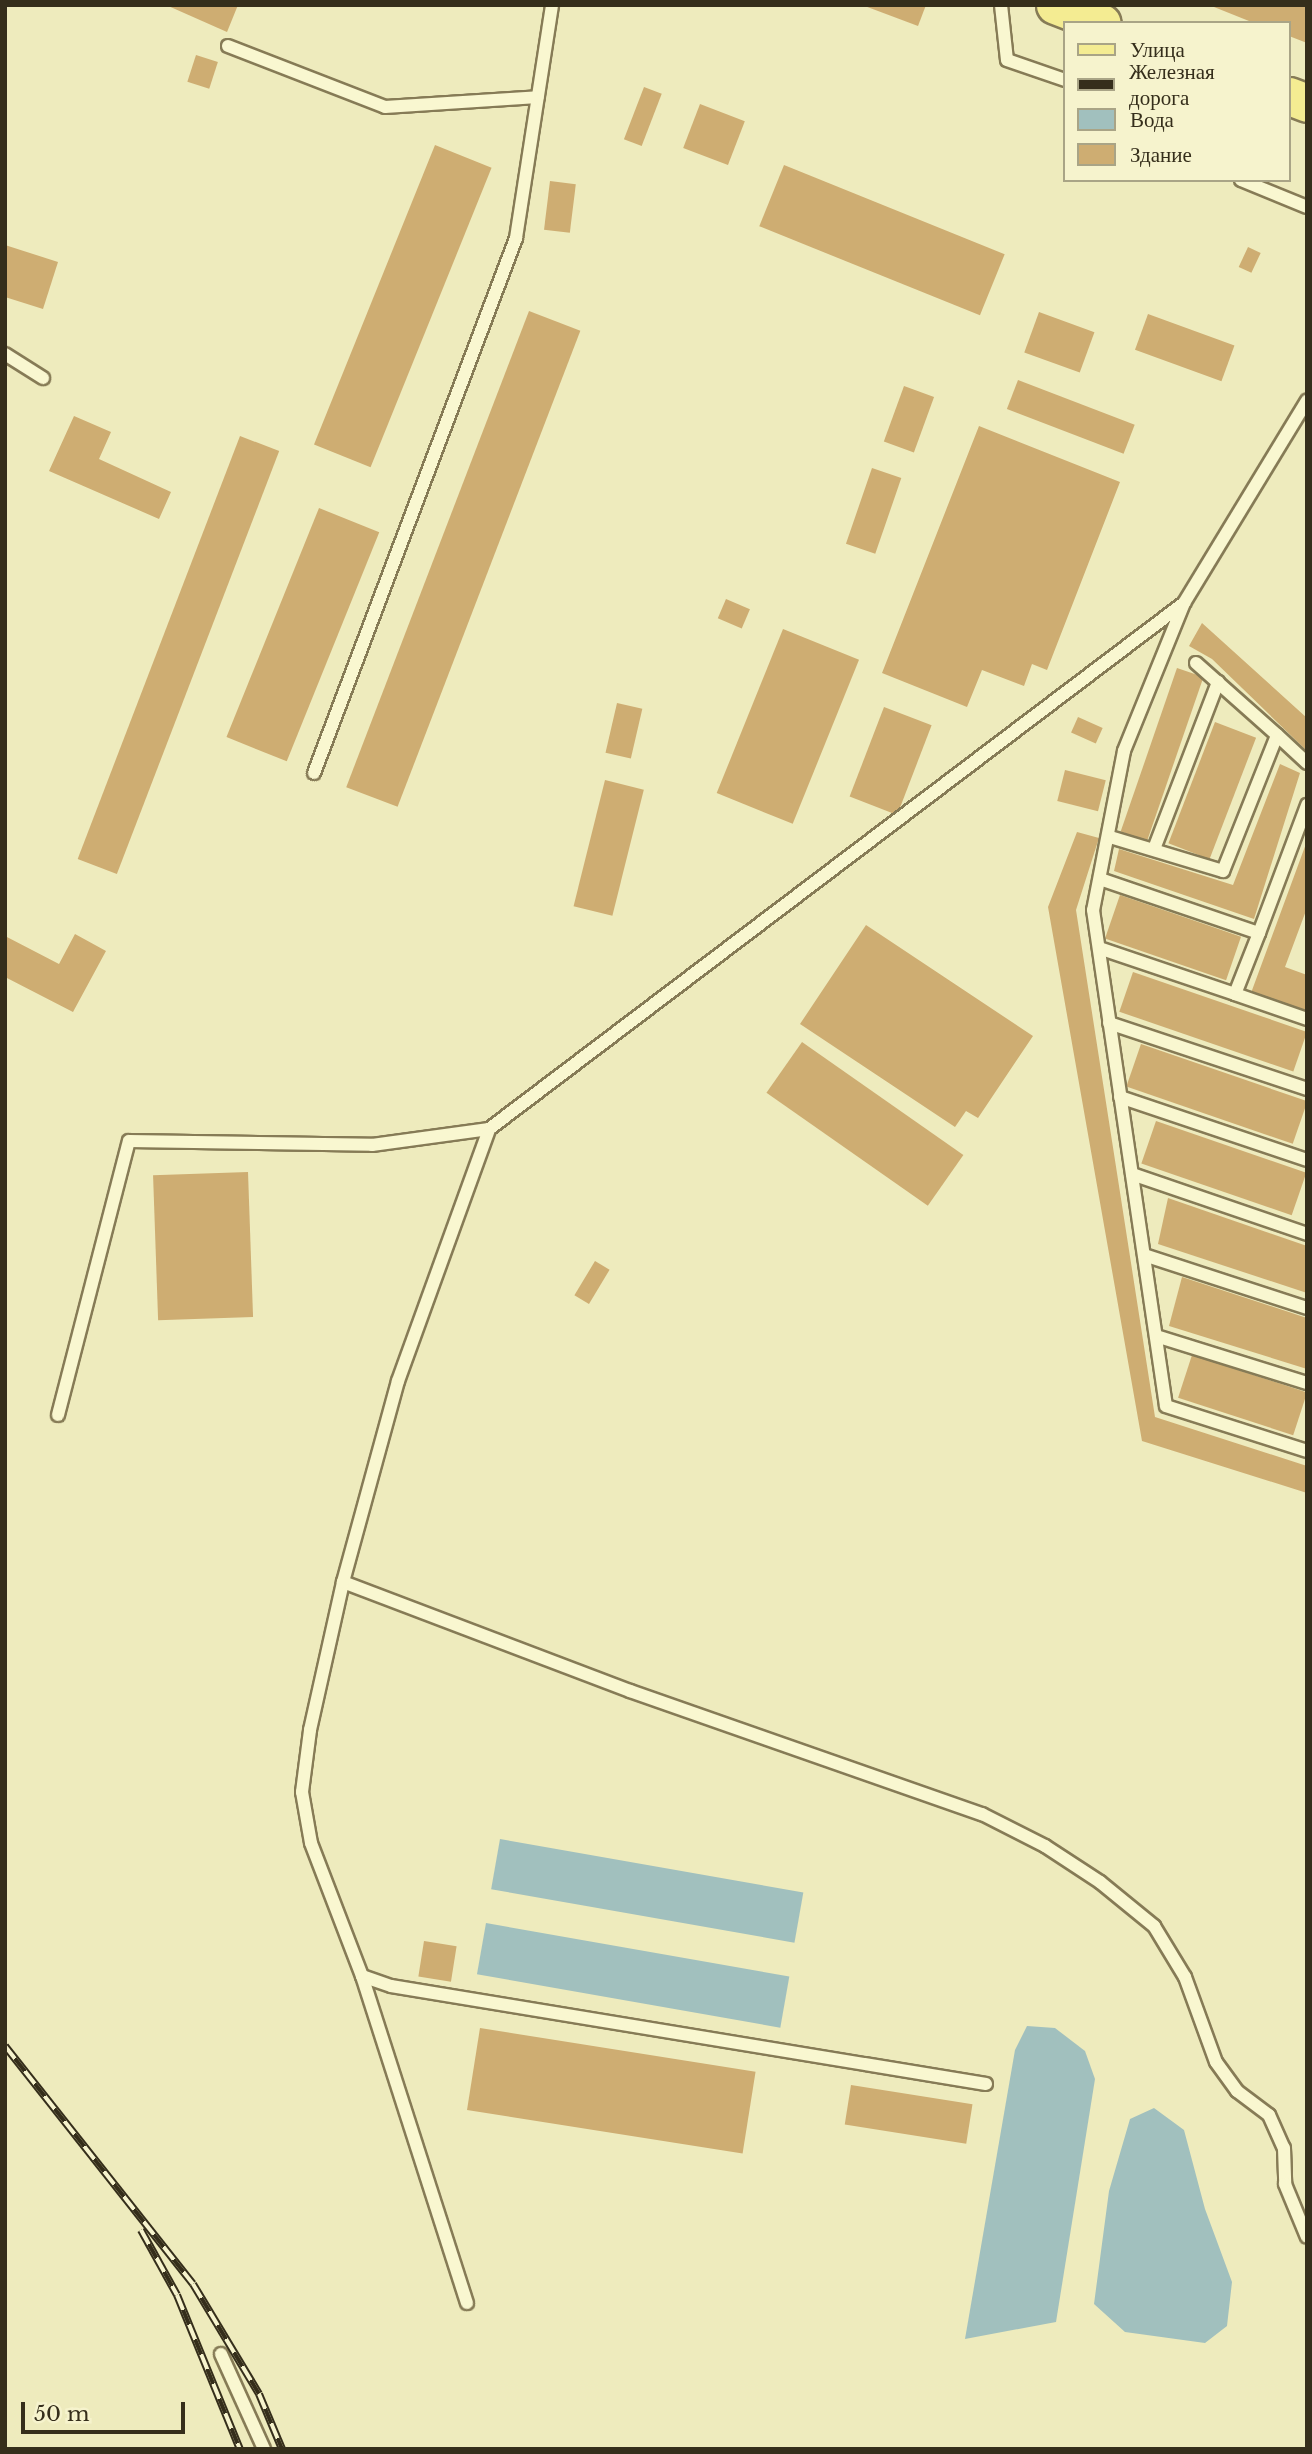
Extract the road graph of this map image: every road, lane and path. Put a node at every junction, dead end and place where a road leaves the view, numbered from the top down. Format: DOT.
graph roads {
  1 [pos="552,5"];
  2 [pos="1002,5"];
  3 [pos="1055,5"];
  4 [pos="1097,21"];
  5 [pos="228,46"];
  6 [pos="1064,80"];
  7 [pos="538,97"];
  8 [pos="1246,182"];
  9 [pos="1307,207"];
  10 [pos="5,354"];
  11 [pos="43,378"];
  12 [pos="1307,401"];
  13 [pos="1184,603"];
  14 [pos="1196,663"];
  15 [pos="1219,682"];
  16 [pos="1278,735"];
  17 [pos="1307,763"];
  18 [pos="314,774"];
  19 [pos="1307,805"];
  20 [pos="1110,836"];
  21 [pos="1154,849"];
  22 [pos="1100,879"];
  23 [pos="1259,933"];
  24 [pos="1099,948"];
  25 [pos="1235,994"];
  26 [pos="1307,1019"];
  27 [pos="1110,1023"];
  28 [pos="1307,1089"];
  29 [pos="1120,1097"];
  30 [pos="489,1129"];
  31 [pos="1307,1160"];
  32 [pos="1132,1174"];
  33 [pos="1307,1234"];
  34 [pos="1144,1255"];
  35 [pos="1307,1308"];
  36 [pos="1156,1336"];
  37 [pos="1307,1383"];
  38 [pos="58,1415"];
  39 [pos="1307,1451"];
  40 [pos="342,1582"];
  41 [pos="362,1976"];
  42 [pos="986,2084"];
  43 [pos="1307,2237"];
  44 [pos="467,2303"];
  45 [pos="221,2354"];
  46 [pos="264,2449"];
  1 -- 7 [label="lane"];
  2 -- 6 [label="lane"];
  3 -- 4 [label="main road"];
  5 -- 7 [label="lane"];
  7 -- 18 [label="lane"];
  8 -- 9 [label="lane"];
  10 -- 11 [label="lane"];
  12 -- 13 [label="lane"];
  13 -- 20 [label="lane"];
  13 -- 30 [label="lane"];
  14 -- 15 [label="lane"];
  15 -- 16 [label="lane"];
  15 -- 21 [label="lane"];
  16 -- 17 [label="lane"];
  16 -- 21 [label="lane"];
  19 -- 23 [label="lane"];
  20 -- 21 [label="lane"];
  20 -- 22 [label="lane"];
  22 -- 23 [label="lane"];
  22 -- 24 [label="lane"];
  23 -- 25 [label="lane"];
  24 -- 25 [label="lane"];
  24 -- 27 [label="lane"];
  25 -- 26 [label="lane"];
  27 -- 28 [label="lane"];
  27 -- 29 [label="lane"];
  29 -- 31 [label="lane"];
  29 -- 32 [label="lane"];
  30 -- 38 [label="lane"];
  30 -- 40 [label="lane"];
  32 -- 33 [label="lane"];
  32 -- 34 [label="lane"];
  34 -- 35 [label="lane"];
  34 -- 36 [label="lane"];
  36 -- 37 [label="lane"];
  36 -- 39 [label="lane"];
  40 -- 41 [label="lane"];
  40 -- 43 [label="lane"];
  41 -- 42 [label="lane"];
  41 -- 44 [label="lane"];
  45 -- 46 [label="lane"];
}
